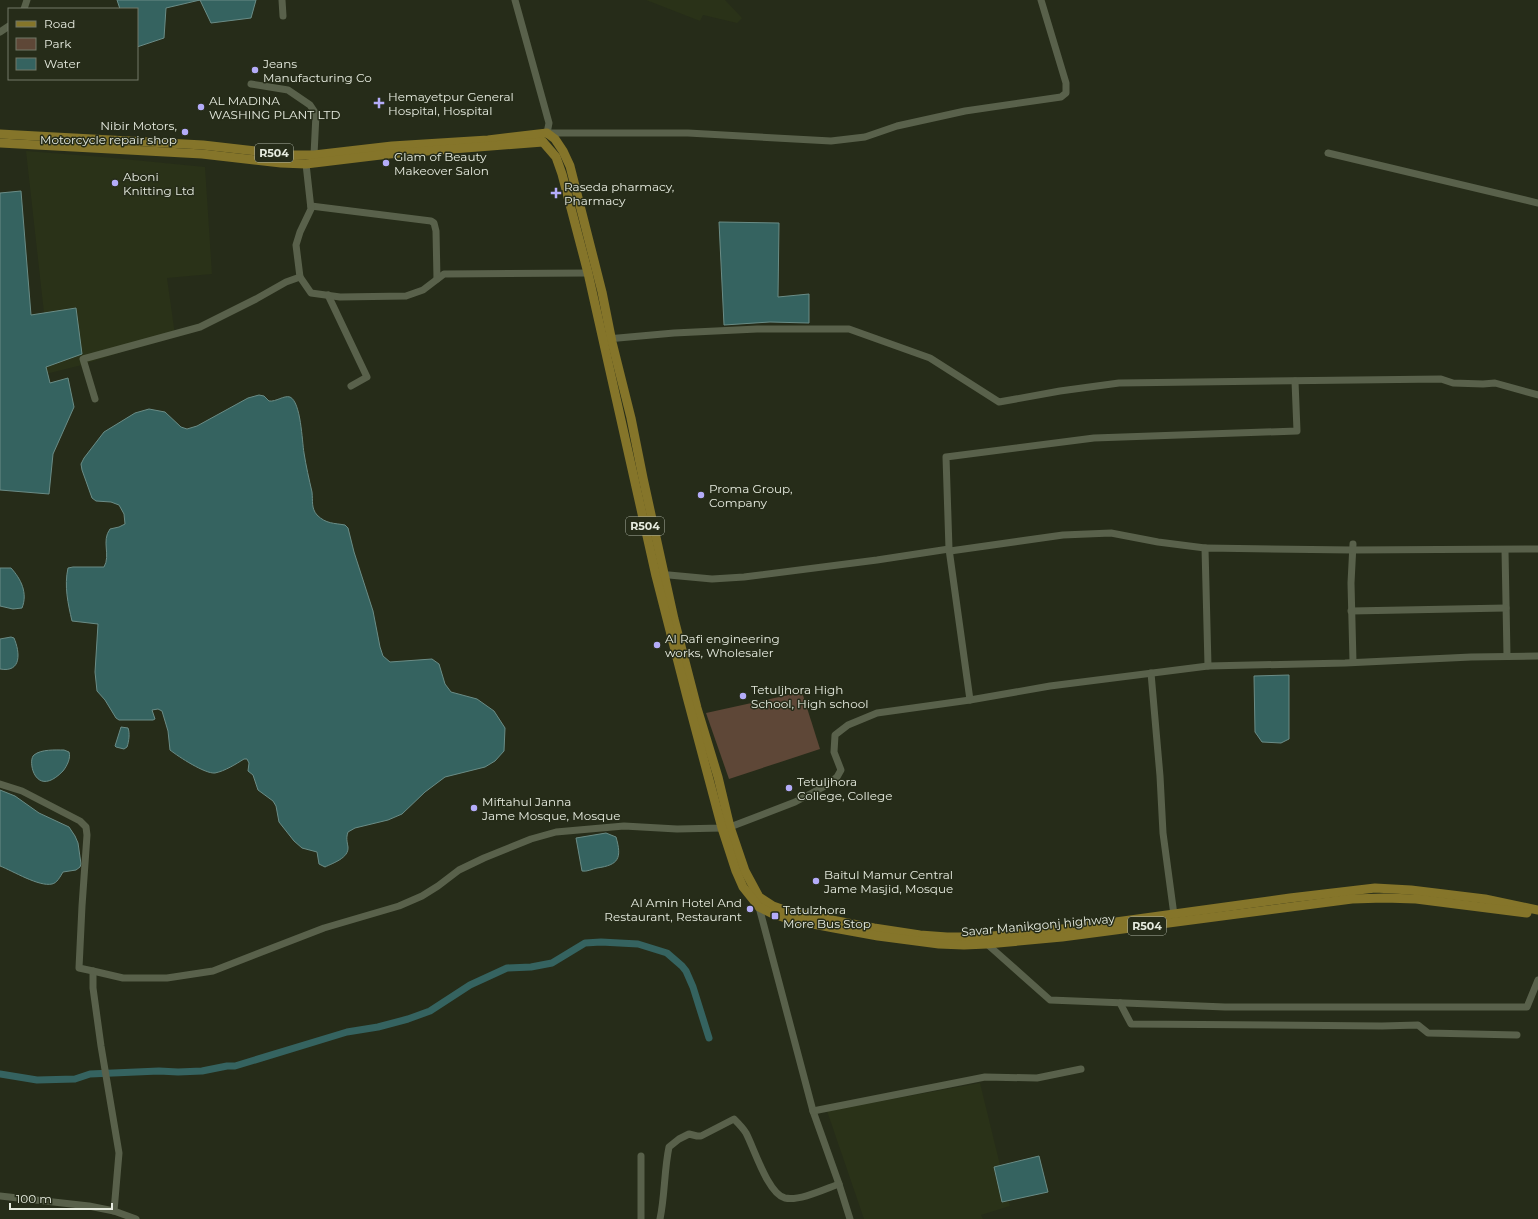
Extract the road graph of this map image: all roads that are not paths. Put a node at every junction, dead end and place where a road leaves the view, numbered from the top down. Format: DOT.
graph roads {
  1 [pos="282,0"];
  2 [pos="515,0"];
  3 [pos="1041,0"];
  4 [pos="283,16"];
  5 [pos="251,84"];
  6 [pos="0,134"];
  7 [pos="550,136"];
  8 [pos="0,143"];
  9 [pos="202,149"];
  10 [pos="1328,153"];
  11 [pos="314,155"];
  12 [pos="306,164"];
  13 [pos="1538,203"];
  14 [pos="310,206"];
  15 [pos="588,273"];
  16 [pos="300,277"];
  17 [pos="437,279"];
  18 [pos="328,295"];
  19 [pos="607,339"];
  20 [pos="1294,381"];
  21 [pos="351,386"];
  22 [pos="1538,395"];
  23 [pos="96,399"];
  24 [pos="1353,547"];
  25 [pos="1205,548"];
  26 [pos="1538,549"];
  27 [pos="950,550"];
  28 [pos="1505,550"];
  29 [pos="660,575"];
  30 [pos="1506,608"];
  31 [pos="1351,611"];
  32 [pos="1507,656"];
  33 [pos="1538,656"];
  34 [pos="1353,662"];
  35 [pos="1208,666"];
  36 [pos="1151,673"];
  37 [pos="970,700"];
  38 [pos="0,784"];
  39 [pos="726,828"];
  40 [pos="759,897"];
  41 [pos="758,907"];
  42 [pos="1538,910"];
  43 [pos="1538,914"];
  44 [pos="1174,915"];
  45 [pos="987,944"];
  46 [pos="94,971"];
  47 [pos="1538,980"];
  48 [pos="1120,1003"];
  49 [pos="1517,1034"];
  50 [pos="1081,1069"];
  51 [pos="813,1111"];
  52 [pos="641,1156"];
  53 [pos="839,1184"];
  54 [pos="0,1196"];
  55 [pos="114,1211"];
  56 [pos="136,1219"];
  57 [pos="641,1219"];
  58 [pos="660,1219"];
  59 [pos="850,1219"];
  1 -- 4 [label="street"];
  2 -- 7 [label="street"];
  3 -- 7 [label="street"];
  5 -- 11 [label="street"];
  6 -- 9 [label="main road, R504"];
  7 -- 11 [label="main road, R504"];
  7 -- 12 [label="main road, R504"];
  7 -- 15 [label="main road, R504"];
  7 -- 19 [label="main road, R504"];
  8 -- 9 [label="main road, R504"];
  9 -- 11 [label="main road, R504"];
  9 -- 12 [label="main road, R504"];
  10 -- 13 [label="street"];
  12 -- 14 [label="street"];
  14 -- 16 [label="street"];
  14 -- 17 [label="street"];
  15 -- 17 [label="street"];
  15 -- 19 [label="main road, R504"];
  16 -- 18 [label="street"];
  16 -- 23 [label="street"];
  17 -- 18 [label="street"];
  18 -- 21 [label="street"];
  19 -- 20 [label="street"];
  19 -- 29 [label="main road, R504"];
  20 -- 22 [label="street"];
  20 -- 27 [label="street"];
  24 -- 25 [label="street"];
  24 -- 28 [label="street"];
  24 -- 31 [label="street"];
  25 -- 27 [label="street"];
  25 -- 35 [label="street"];
  26 -- 28 [label="street"];
  27 -- 29 [label="street"];
  27 -- 37 [label="street"];
  28 -- 30 [label="street"];
  29 -- 39 [label="main road, R504"];
  30 -- 31 [label="street"];
  30 -- 32 [label="street"];
  31 -- 34 [label="street"];
  32 -- 33 [label="street"];
  32 -- 34 [label="street"];
  34 -- 35 [label="street"];
  35 -- 36 [label="street"];
  36 -- 37 [label="street"];
  36 -- 44 [label="street"];
  37 -- 39 [label="street"];
  38 -- 46 [label="street"];
  39 -- 40 [label="main road, R504"];
  39 -- 41 [label="main road, R504"];
  39 -- 46 [label="street"];
  40 -- 41 [label="street"];
  40 -- 44 [label="main road, R504"];
  41 -- 45 [label="main road, Savar Manikgonj highway / R504"];
  41 -- 51 [label="street"];
  42 -- 44 [label="main road, R504"];
  43 -- 45 [label="main road, Savar Manikgonj highway / R504"];
  45 -- 48 [label="street"];
  46 -- 55 [label="street"];
  47 -- 48 [label="street"];
  48 -- 49 [label="street"];
  50 -- 51 [label="street"];
  51 -- 53 [label="street"];
  52 -- 57 [label="street"];
  53 -- 58 [label="street"];
  53 -- 59 [label="street"];
  54 -- 55 [label="street"];
  55 -- 56 [label="street"];
}
